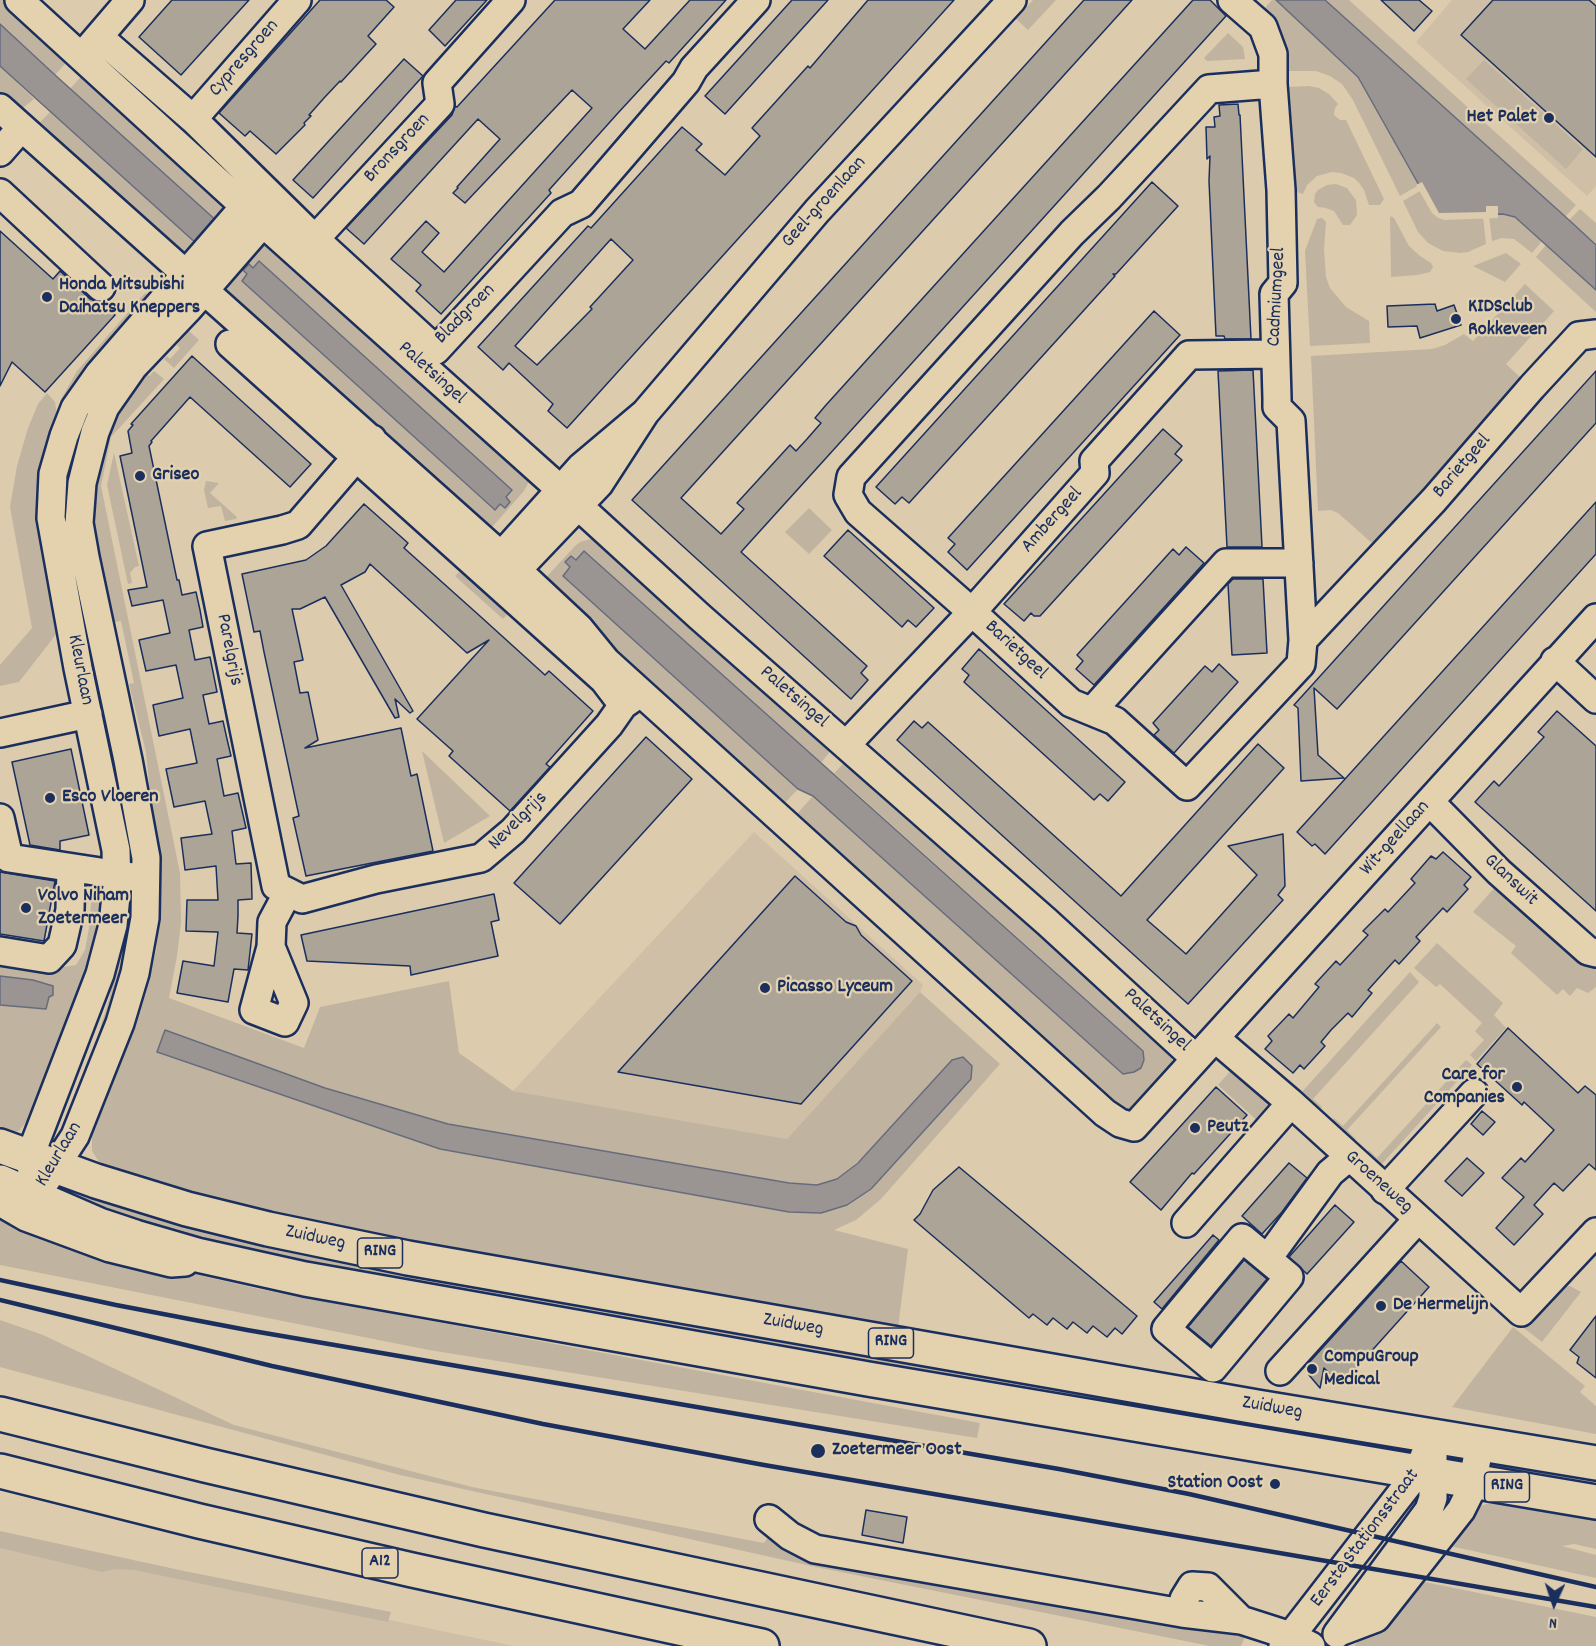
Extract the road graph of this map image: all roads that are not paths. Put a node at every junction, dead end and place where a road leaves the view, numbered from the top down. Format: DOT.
graph roads {
  1 [pos="19,0"];
  2 [pos="130,0"];
  3 [pos="297,0"];
  4 [pos="511,0"];
  5 [pos="756,0"];
  6 [pos="1232,0"];
  7 [pos="999,4"];
  8 [pos="99,37"];
  9 [pos="81,57"];
  10 [pos="1273,84"];
  11 [pos="0,108"];
  12 [pos="193,119"];
  13 [pos="7,141"];
  14 [pos="0,193"];
  15 [pos="254,215"];
  16 [pos="315,239"];
  17 [pos="194,282"];
  18 [pos="101,287"];
  19 [pos="1596,334"];
  20 [pos="230,344"];
  21 [pos="1275,354"];
  22 [pos="364,448"];
  23 [pos="569,498"];
  24 [pos="509,563"];
  25 [pos="1299,563"];
  26 [pos="972,612"];
  27 [pos="1596,618"];
  28 [pos="1303,640"];
  29 [pos="1555,662"];
  30 [pos="632,698"];
  31 [pos="1596,699"];
  32 [pos="1092,711"];
  33 [pos="88,714"];
  34 [pos="0,733"];
  35 [pos="846,745"];
  36 [pos="1430,801"];
  37 [pos="0,818"];
  38 [pos="4,855"];
  39 [pos="71,868"];
  40 [pos="118,875"];
  41 [pos="147,878"];
  42 [pos="288,892"];
  43 [pos="271,947"];
  44 [pos="0,951"];
  45 [pos="1596,952"];
  46 [pos="1225,1046"];
  47 [pos="1195,1058"];
  48 [pos="1474,1093"];
  49 [pos="1291,1104"];
  50 [pos="28,1156"];
  51 [pos="1350,1157"];
  52 [pos="0,1182"];
  53 [pos="1385,1190"];
  54 [pos="35,1197"];
  55 [pos="0,1202"];
  56 [pos="1418,1219"];
  57 [pos="1186,1223"];
  58 [pos="1596,1232"];
  59 [pos="1268,1258"];
  60 [pos="214,1259"];
  61 [pos="1280,1371"];
  62 [pos="0,1414"];
  63 [pos="1433,1436"];
  64 [pos="1480,1443"];
  65 [pos="1596,1463"];
  66 [pos="0,1471"];
  67 [pos="1425,1474"];
  68 [pos="1473,1482"];
  69 [pos="1596,1502"];
  70 [pos="769,1519"];
  71 [pos="1333,1639"];
  72 [pos="1295,1643"];
  73 [pos="762,1646"];
  74 [pos="1029,1646"];
  1 -- 9 [label="street, Paletsingel"];
  2 -- 8 [label="street"];
  3 -- 12 [label="street, Cypresgroen"];
  4 -- 16 [label="street, Bronsgroen"];
  5 -- 16 [label="street, Bladgroen"];
  6 -- 10 [label="street, Cadmiumgeel"];
  7 -- 23 [label="street, Geel-groenlaan"];
  8 -- 9 [label="street"];
  8 -- 12 [label="street, Bladgroen"];
  9 -- 15 [label="street, Paletsingel"];
  10 -- 21 [label="street, Cadmiumgeel"];
  10 -- 26 [label="street, Barietgeel"];
  11 -- 13 [label="street, Paletsingel"];
  12 -- 16 [label="street, Bladgroen"];
  13 -- 17 [label="street, Paletsingel"];
  14 -- 18 [label="street"];
  15 -- 17 [label="street, Kleurlaan"];
  15 -- 23 [label="street, Paletsingel"];
  17 -- 22 [label="street, Paletsingel"];
  17 -- 33 [label="street, Kleurlaan"];
  17 -- 41 [label="street, Kleurlaan"];
  19 -- 28 [label="street, Barietgeel"];
  20 -- 22 [label="street, Paletsingel"];
  21 -- 25 [label="street, Cadmiumgeel"];
  21 -- 26 [label="street, Ambergeel"];
  22 -- 24 [label="street, Paletsingel"];
  22 -- 30 [label="street, Paletsingel"];
  22 -- 42 [label="street, Parelgrijs"];
  23 -- 24 [label="street, Geel-groenlaan"];
  23 -- 35 [label="street, Paletsingel"];
  24 -- 30 [label="street, Paletsingel"];
  25 -- 28 [label="street, Cadmiumgeel"];
  25 -- 32 [label="street"];
  26 -- 32 [label="street, Barietgeel"];
  26 -- 35 [label="street, Ambergeel"];
  27 -- 29 [label="street, Wit-geellaan"];
  28 -- 32 [label="street, Barietgeel"];
  29 -- 31 [label="street"];
  29 -- 36 [label="street, Wit-geellaan"];
  30 -- 42 [label="street, Nevelgrijs"];
  30 -- 47 [label="street, Paletsingel"];
  33 -- 34 [label="street"];
  33 -- 40 [label="street, Kleurlaan"];
  35 -- 47 [label="street, Paletsingel"];
  36 -- 45 [label="street, Glanswit"];
  36 -- 46 [label="street, Wit-geellaan"];
  37 -- 38 [label="street"];
  38 -- 39 [label="street"];
  39 -- 40 [label="street"];
  39 -- 44 [label="street"];
  40 -- 41 [label="street"];
  40 -- 50 [label="street, Kleurlaan"];
  41 -- 50 [label="street, Kleurlaan"];
  42 -- 43 [label="street"];
  46 -- 47 [label="street, Wit-geellaan"];
  46 -- 49 [label="street, Groeneweg"];
  48 -- 53 [label="street"];
  49 -- 51 [label="street, Groeneweg"];
  49 -- 57 [label="street"];
  50 -- 54 [label="street, Kleurlaan"];
  50 -- 63 [label="main road, Zuidweg / RING"];
  51 -- 53 [label="street, Groeneweg"];
  51 -- 59 [label="street"];
  52 -- 54 [label="main road, Zuidweg / RING"];
  53 -- 56 [label="street, Groeneweg"];
  54 -- 60 [label="main road, Zuidweg / RING"];
  55 -- 60 [label="street, Zuidweg"];
  56 -- 58 [label="street, Groeneweg"];
  56 -- 61 [label="street"];
  59 -- 59 [label="street"];
  60 -- 67 [label="main road, Zuidweg / RING"];
  62 -- 74 [label="main road"];
  63 -- 64 [label="main road, Zuidweg / RING"];
  63 -- 67 [label="street, Eerste Stationsstraat"];
  64 -- 65 [label="main road, Zuidweg / RING"];
  64 -- 68 [label="street, Eerste Stationsstraat"];
  66 -- 73 [label="main road, A12"];
  67 -- 68 [label="main road, Zuidweg / RING"];
  67 -- 71 [label="street, Eerste Stationsstraat"];
  67 -- 72 [label="street, Eerste Stationsstraat"];
  68 -- 69 [label="main road, Zuidweg / RING"];
  68 -- 71 [label="street, Eerste Stationsstraat"];
  70 -- 72 [label="street"];
}
